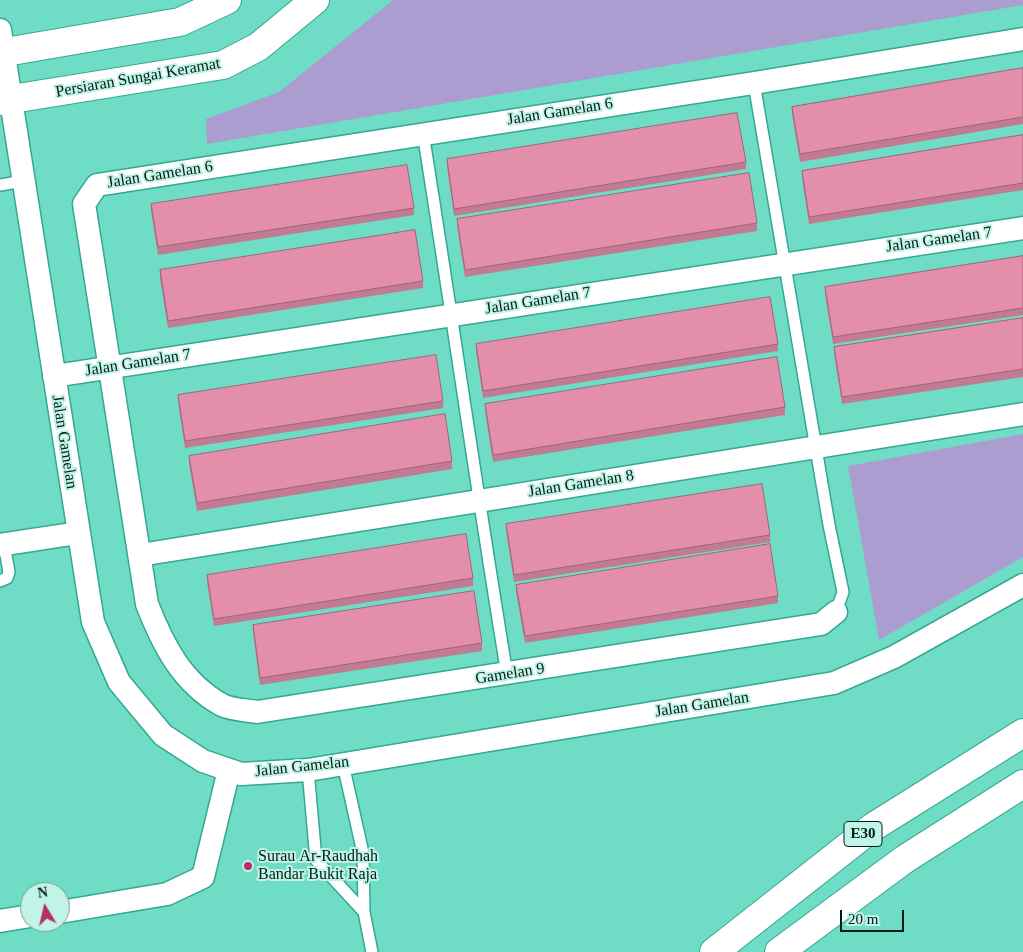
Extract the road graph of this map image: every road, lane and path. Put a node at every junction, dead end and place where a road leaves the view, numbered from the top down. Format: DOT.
graph roads {
  1 [pos="227,0"];
  2 [pos="315,0"];
  3 [pos="1023,39"];
  4 [pos="1,45"];
  5 [pos="754,83"];
  6 [pos="5,100"];
  7 [pos="423,133"];
  8 [pos="23,181"];
  9 [pos="0,185"];
  10 [pos="97,185"];
  11 [pos="1023,228"];
  12 [pos="784,263"];
  13 [pos="453,314"];
  14 [pos="110,368"];
  15 [pos="54,376"];
  16 [pos="1023,414"];
  17 [pos="816,448"];
  18 [pos="478,500"];
  19 [pos="78,533"];
  20 [pos="2,544"];
  21 [pos="140,555"];
  22 [pos="0,581"];
  23 [pos="1023,585"];
  24 [pos="836,612"];
  25 [pos="507,674"];
  26 [pos="1023,733"];
  27 [pos="343,764"];
  28 [pos="229,770"];
  29 [pos="308,770"];
  30 [pos="1023,784"];
  31 [pos="70,910"];
  32 [pos="364,912"];
  33 [pos="20,918"];
  34 [pos="0,921"];
  35 [pos="372,952"];
  36 [pos="714,952"];
  37 [pos="779,952"];
  1 -- 4 [label="main road"];
  2 -- 6 [label="main road, Persiaran Sungai Keramat"];
  3 -- 5 [label="street, Jalan Gamelan 6"];
  4 -- 6 [label="street, Jalan Gamelan"];
  5 -- 7 [label="street, Jalan Gamelan 6"];
  5 -- 12 [label="lane"];
  6 -- 8 [label="street, Jalan Gamelan"];
  7 -- 10 [label="street, Jalan Gamelan 6"];
  7 -- 13 [label="lane"];
  8 -- 9 [label="lane"];
  8 -- 15 [label="street, Jalan Gamelan"];
  10 -- 14 [label="street, Gamelan 9"];
  11 -- 12 [label="street, Jalan Gamelan 7"];
  12 -- 13 [label="street, Jalan Gamelan 7"];
  12 -- 17 [label="lane"];
  13 -- 14 [label="street, Jalan Gamelan 7"];
  13 -- 18 [label="lane"];
  14 -- 15 [label="street, Jalan Gamelan 7"];
  14 -- 21 [label="street, Gamelan 9"];
  15 -- 19 [label="street, Jalan Gamelan"];
  16 -- 17 [label="street, Jalan Gamelan 8"];
  17 -- 18 [label="street, Jalan Gamelan 8"];
  17 -- 24 [label="lane"];
  18 -- 21 [label="street, Jalan Gamelan 8"];
  18 -- 25 [label="lane"];
  19 -- 20 [label="street"];
  19 -- 28 [label="street, Jalan Gamelan"];
  20 -- 22 [label="lane"];
  21 -- 25 [label="street, Gamelan 9"];
  23 -- 27 [label="street, Jalan Gamelan"];
  24 -- 25 [label="street, Gamelan 9"];
  26 -- 36 [label="main road, E30"];
  27 -- 29 [label="street, Jalan Gamelan"];
  27 -- 32 [label="lane"];
  28 -- 29 [label="street, Jalan Gamelan"];
  28 -- 31 [label="street"];
  29 -- 32 [label="lane"];
  30 -- 37 [label="main road, E30"];
  32 -- 35 [label="lane"];
  33 -- 34 [label="street"];
}
